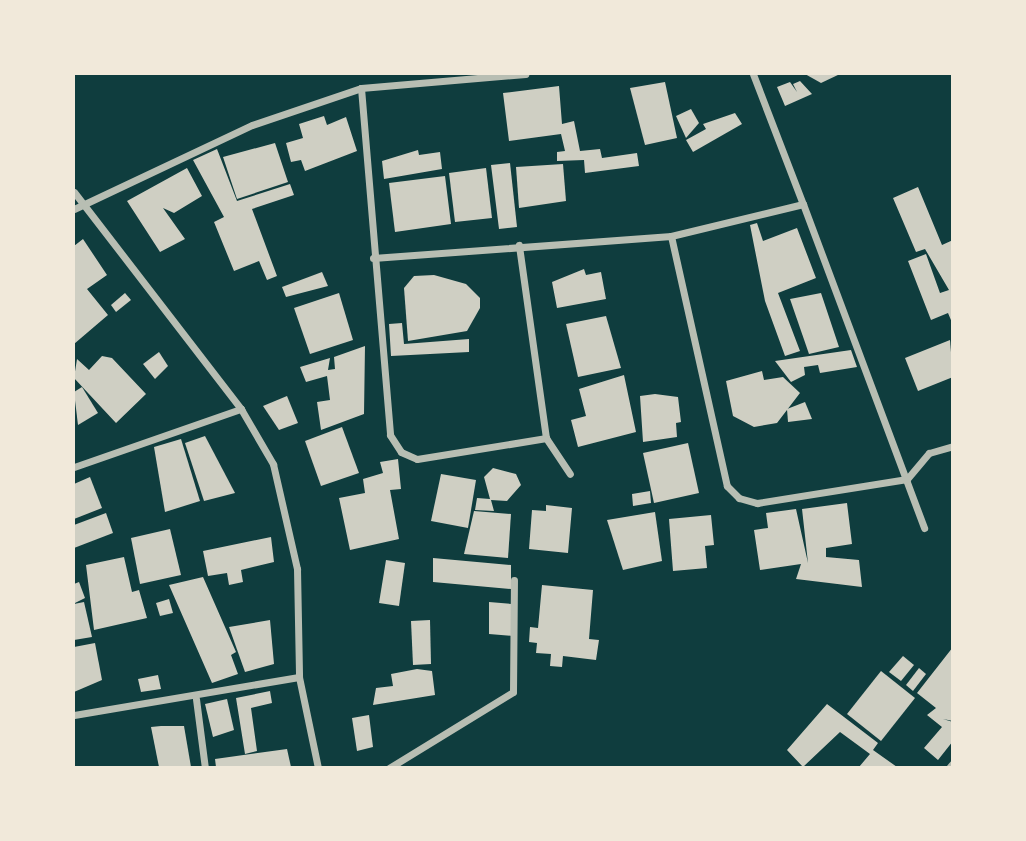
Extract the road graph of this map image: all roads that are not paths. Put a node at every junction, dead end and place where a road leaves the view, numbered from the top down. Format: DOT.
graph roads {
  1 [pos="388,74"];
  2 [pos="525,74"];
  3 [pos="753,74"];
  4 [pos="391,82"];
  5 [pos="361,88"];
  6 [pos="74,192"];
  7 [pos="81,204"];
  8 [pos="803,204"];
  9 [pos="74,209"];
  10 [pos="671,236"];
  11 [pos="519,245"];
  12 [pos="373,258"];
  13 [pos="241,409"];
  14 [pos="546,439"];
  15 [pos="953,446"];
  16 [pos="74,467"];
  17 [pos="570,474"];
  18 [pos="907,479"];
  19 [pos="925,528"];
  20 [pos="514,580"];
  21 [pos="299,677"];
  22 [pos="196,699"];
  23 [pos="74,715"];
  24 [pos="953,763"];
  25 [pos="205,768"];
  26 [pos="318,768"];
  27 [pos="389,768"];
  28 [pos="949,768"];
  1 -- 4 [label="street"];
  2 -- 4 [label="street"];
  3 -- 8 [label="street"];
  4 -- 5 [label="street"];
  5 -- 7 [label="street"];
  5 -- 12 [label="street"];
  6 -- 7 [label="street"];
  7 -- 9 [label="street"];
  7 -- 13 [label="street"];
  8 -- 10 [label="street"];
  8 -- 18 [label="street"];
  10 -- 11 [label="street"];
  10 -- 18 [label="street"];
  11 -- 12 [label="street"];
  11 -- 14 [label="street"];
  12 -- 14 [label="street"];
  13 -- 16 [label="street"];
  13 -- 21 [label="street"];
  14 -- 17 [label="street"];
  15 -- 18 [label="street"];
  18 -- 19 [label="street"];
  20 -- 27 [label="street"];
  21 -- 22 [label="street"];
  21 -- 26 [label="street"];
  22 -- 23 [label="street"];
  22 -- 25 [label="street"];
  24 -- 28 [label="street"];
}
